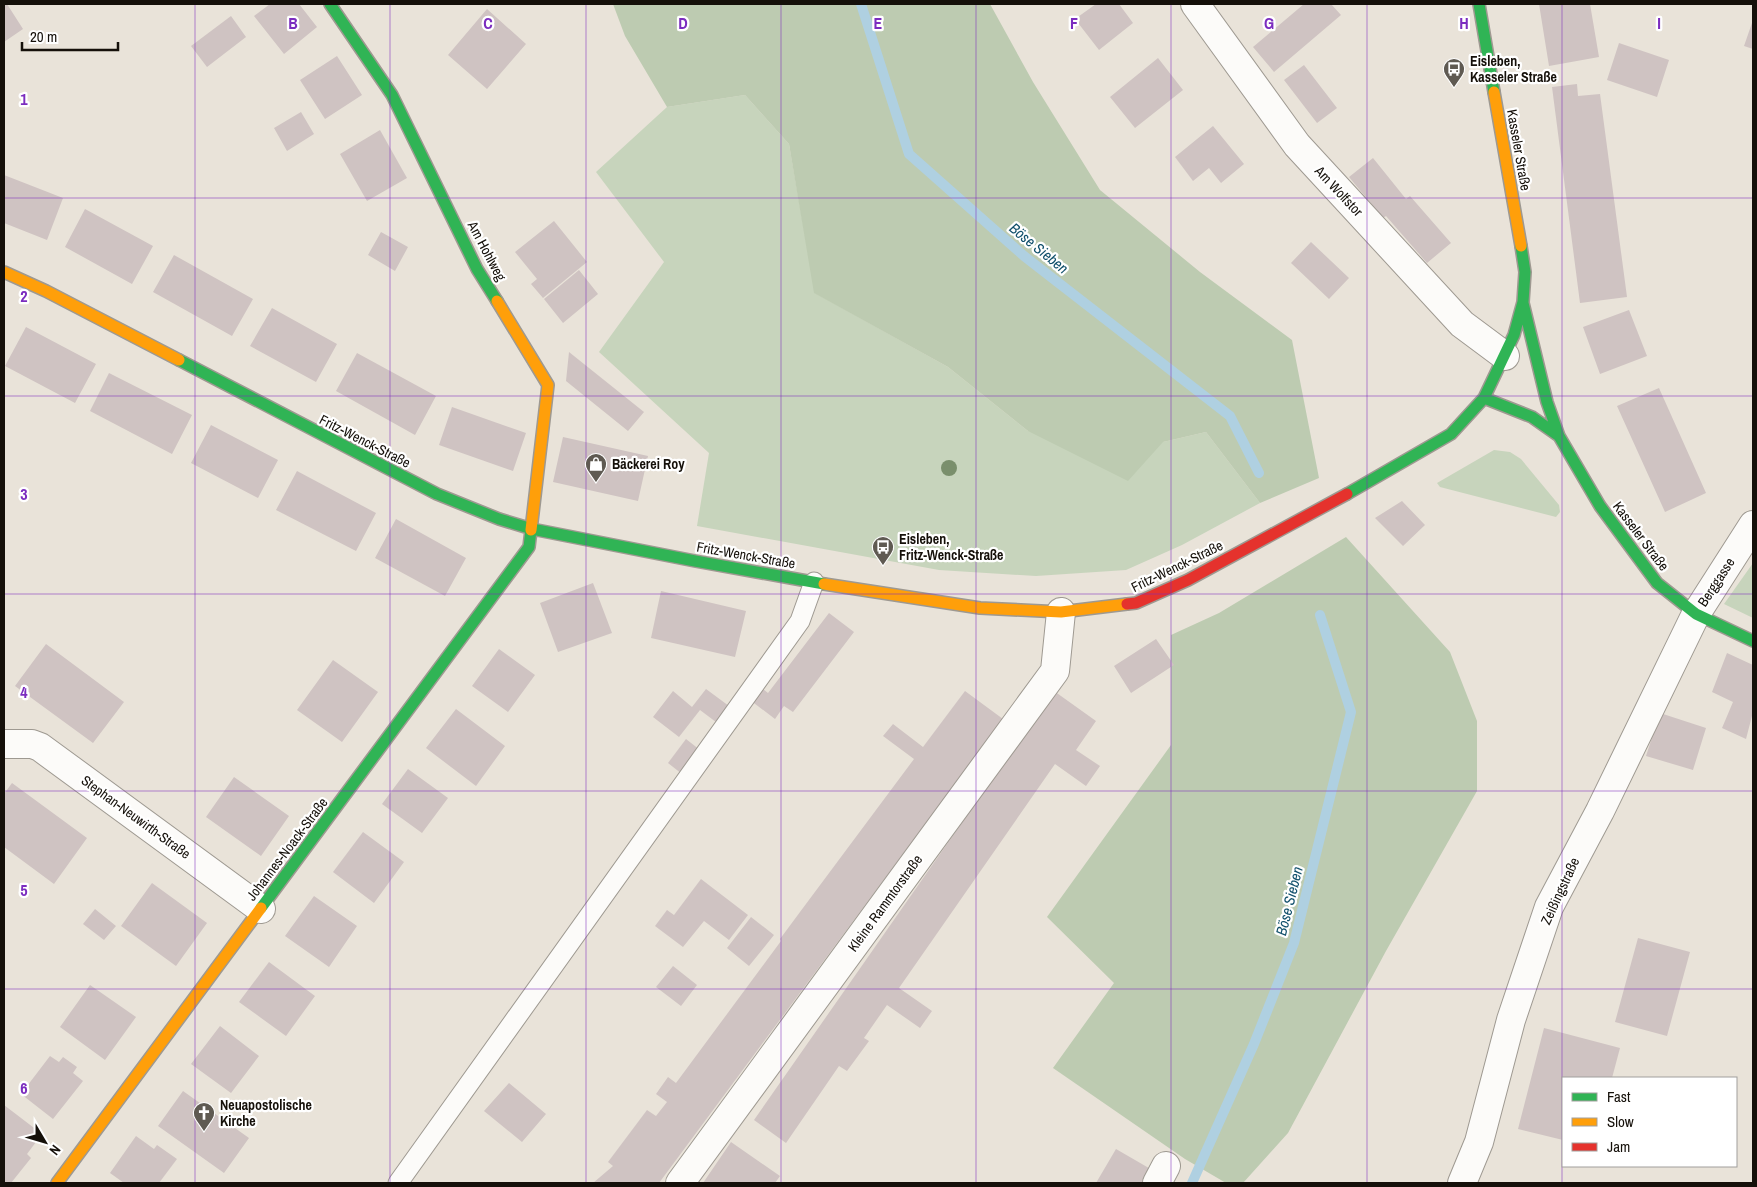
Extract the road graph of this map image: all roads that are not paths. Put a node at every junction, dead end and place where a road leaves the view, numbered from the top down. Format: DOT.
graph roads {
  1 [pos="330,4"];
  2 [pos="1195,4"];
  3 [pos="1479,4"];
  4 [pos="4,272"];
  5 [pos="1523,302"];
  6 [pos="1505,356"];
  7 [pos="1484,398"];
  8 [pos="1558,436"];
  9 [pos="1753,525"];
  10 [pos="532,529"];
  11 [pos="814,582"];
  12 [pos="1061,612"];
  13 [pos="1696,614"];
  14 [pos="1753,641"];
  15 [pos="4,744"];
  16 [pos="261,909"];
  17 [pos="57,1183"];
  18 [pos="398,1183"];
  19 [pos="680,1183"];
  20 [pos="1462,1183"];
  1 -- 10 [label="main road, Am Hohlweg"];
  2 -- 6 [label="street, Am Wolfstor"];
  3 -- 5 [label="main road, Kasseler Straße"];
  4 -- 10 [label="main road, Fritz-Wenck-Straße"];
  5 -- 6 [label="main road, Kasseler Straße"];
  5 -- 8 [label="main road, Kasseler Straße"];
  6 -- 7 [label="main road, Kasseler Straße"];
  7 -- 8 [label="main road, Kasseler Straße"];
  7 -- 12 [label="main road, Fritz-Wenck-Straße"];
  8 -- 13 [label="main road, Kasseler Straße"];
  9 -- 13 [label="street, Berggasse"];
  10 -- 11 [label="main road, Fritz-Wenck-Straße"];
  10 -- 16 [label="main road, Johannes-Noack-Straße"];
  11 -- 12 [label="main road, Fritz-Wenck-Straße"];
  11 -- 18 [label="lane"];
  12 -- 19 [label="street, Kleine Rammtorstraße"];
  13 -- 14 [label="main road, Kasseler Straße"];
  13 -- 20 [label="street, Zeißingstraße"];
  15 -- 16 [label="street, Stephan-Neuwirth-Straße"];
  16 -- 17 [label="main road, Johannes-Noack-Straße"];
}
